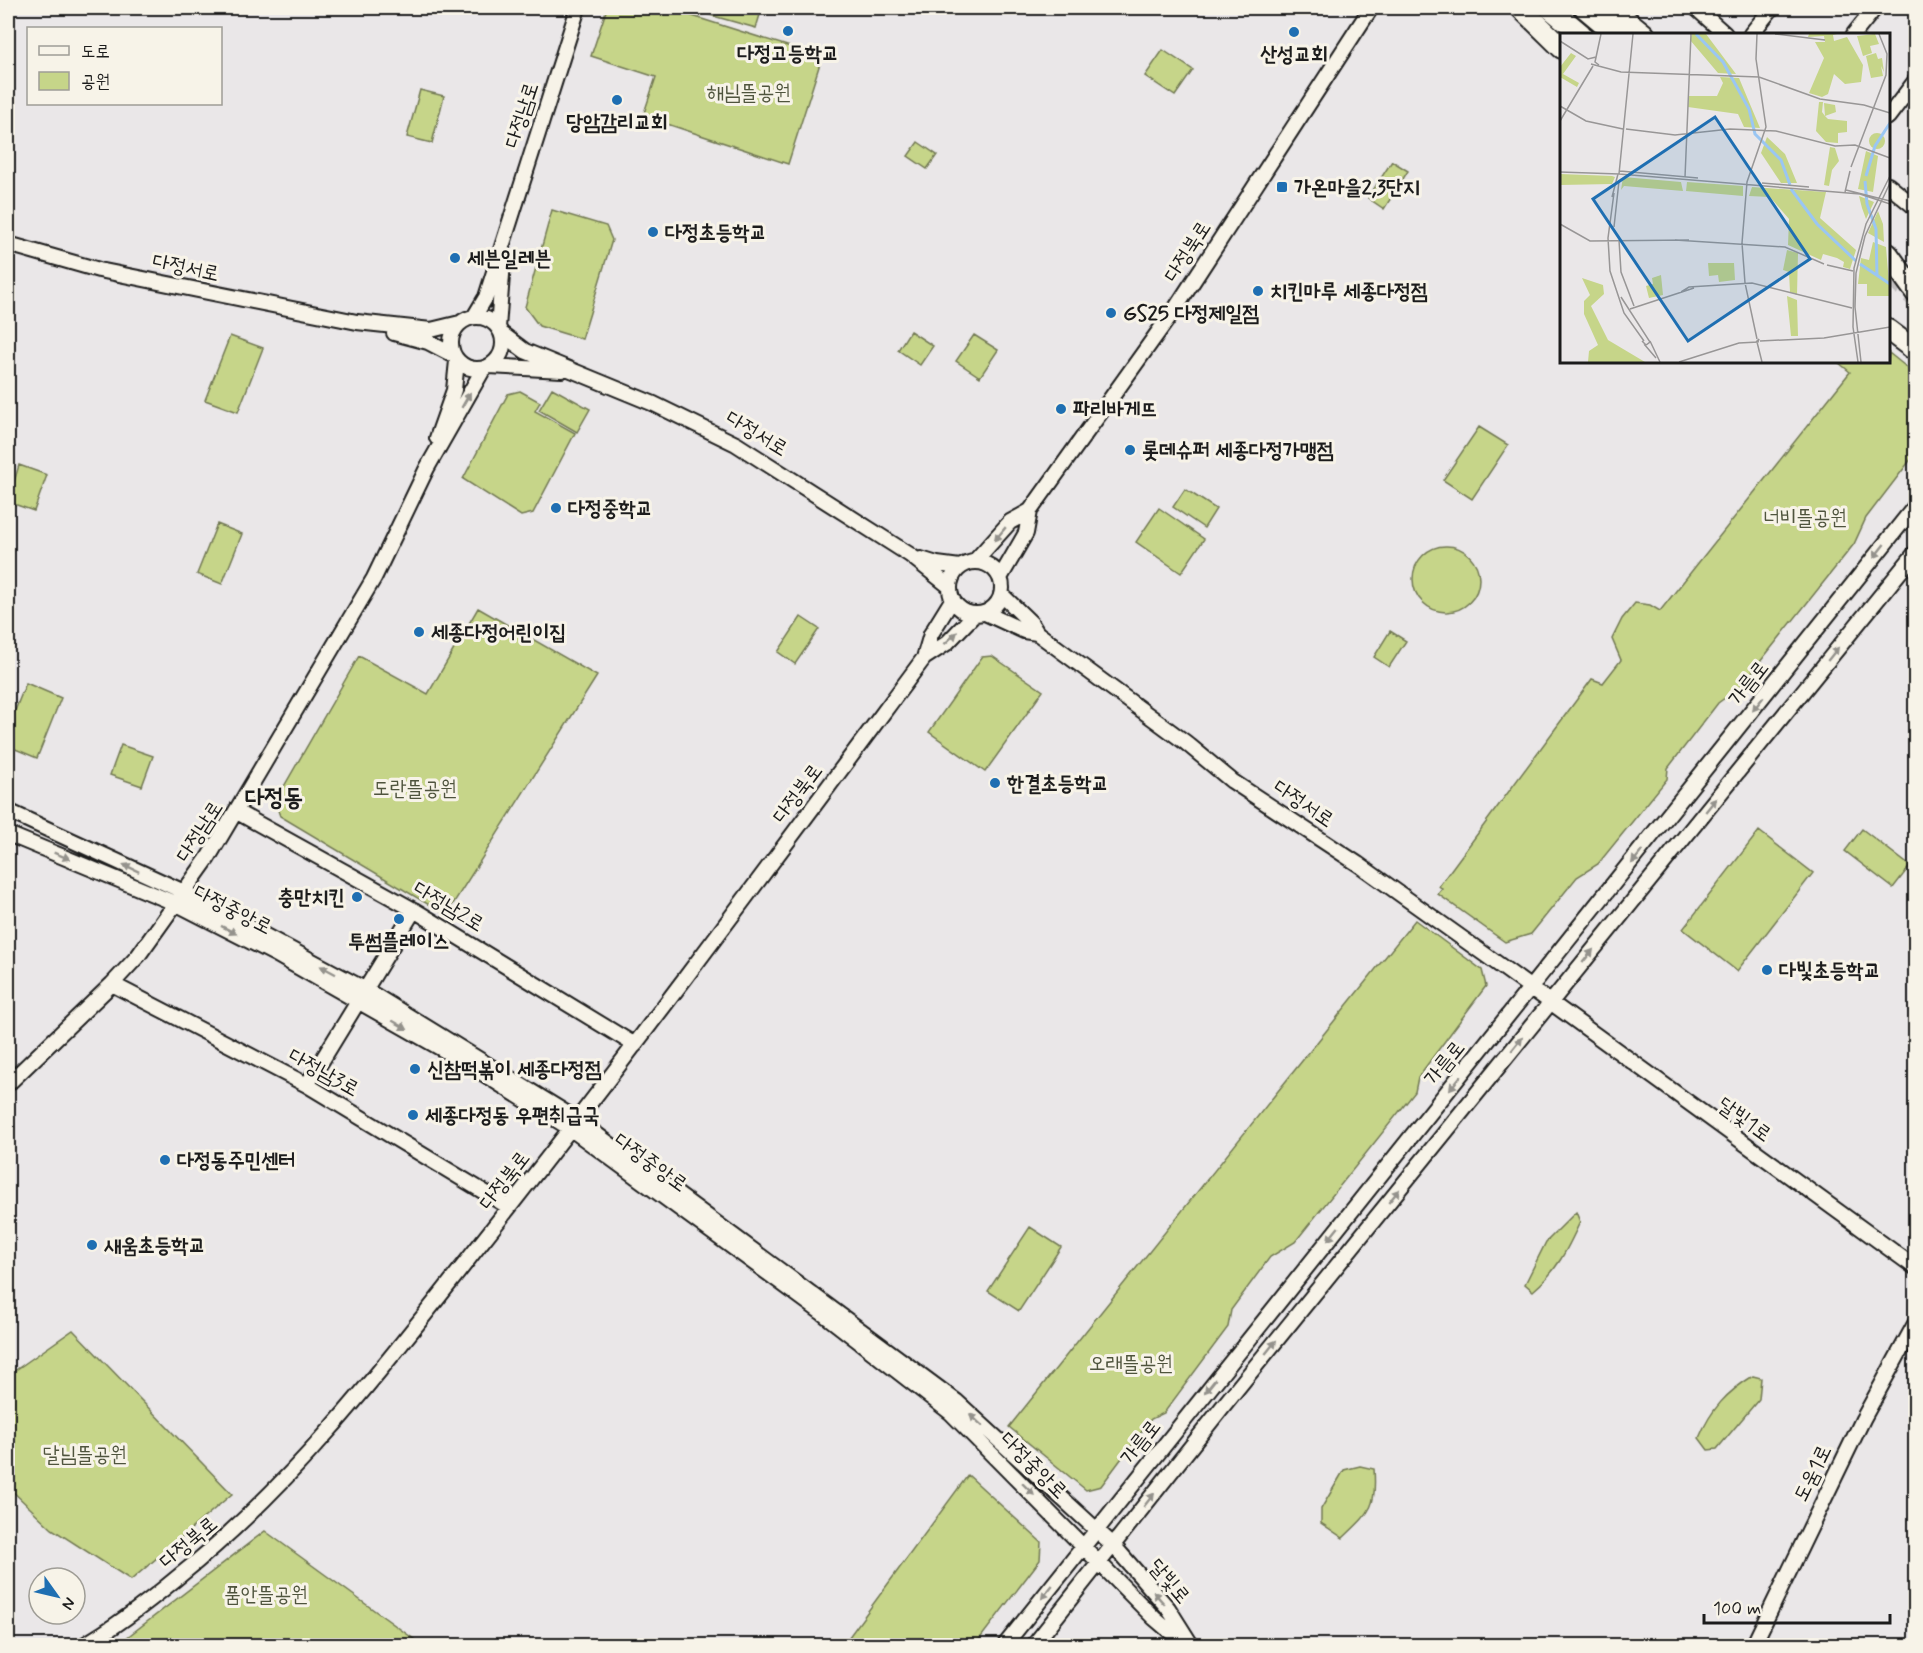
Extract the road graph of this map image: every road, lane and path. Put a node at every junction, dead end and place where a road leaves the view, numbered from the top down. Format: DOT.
graph roads {
  1 [pos="578,8"];
  2 [pos="1371,8"];
  3 [pos="1521,8"];
  4 [pos="1550,8"];
  5 [pos="1585,8"];
  6 [pos="1612,8"];
  7 [pos="1696,8"];
  8 [pos="1772,8"];
  9 [pos="1875,8"];
  10 [pos="1580,33"];
  11 [pos="1615,33"];
  12 [pos="1643,33"];
  13 [pos="1724,33"];
  14 [pos="1752,33"];
  15 [pos="1855,33"];
  16 [pos="1560,46"];
  17 [pos="1916,80"];
  18 [pos="1890,114"];
  19 [pos="1890,187"];
  20 [pos="1916,208"];
  21 [pos="505,236"];
  22 [pos="8,244"];
  23 [pos="1890,257"];
  24 [pos="1916,294"];
  25 [pos="474,317"];
  26 [pos="357,322"];
  27 [pos="460,323"];
  28 [pos="499,331"];
  29 [pos="1890,332"];
  30 [pos="1916,351"];
  31 [pos="455,358"];
  32 [pos="487,367"];
  33 [pos="570,370"];
  34 [pos="427,468"];
  35 [pos="1916,505"];
  36 [pos="1030,511"];
  37 [pos="1916,552"];
  38 [pos="910,555"];
  39 [pos="974,562"];
  40 [pos="960,567"];
  41 [pos="1000,578"];
  42 [pos="949,586"];
  43 [pos="1001,594"];
  44 [pos="952,600"];
  45 [pos="980,614"];
  46 [pos="1037,633"];
  47 [pos="924,658"];
  48 [pos="8,811"];
  49 [pos="237,812"];
  50 [pos="8,834"];
  51 [pos="181,898"];
  52 [pos="414,910"];
  53 [pos="112,984"];
  54 [pos="1531,988"];
  55 [pos="362,996"];
  56 [pos="1551,1002"];
  57 [pos="635,1045"];
  58 [pos="8,1084"];
  59 [pos="307,1085"];
  60 [pos="573,1124"];
  61 [pos="509,1207"];
  62 [pos="1916,1268"];
  63 [pos="1916,1322"];
  64 [pos="1096,1530"];
  65 [pos="1113,1545"];
  66 [pos="1084,1547"];
  67 [pos="1100,1562"];
  68 [pos="82,1646"];
  69 [pos="1004,1646"];
  70 [pos="1034,1646"];
  71 [pos="1187,1646"];
  72 [pos="1192,1646"];
  73 [pos="1753,1646"];
  1 -- 21 [label="street, 다정남로"];
  2 -- 36 [label="street, 다정북로"];
  3 -- 16 [label="highway"];
  4 -- 10 [label="highway"];
  5 -- 11 [label="highway"];
  6 -- 12 [label="highway"];
  7 -- 13 [label="street"];
  8 -- 14 [label="street"];
  9 -- 15 [label="street"];
  17 -- 18 [label="street"];
  19 -- 20 [label="street"];
  21 -- 25 [label="street"];
  21 -- 28 [label="street"];
  22 -- 26 [label="street, 다정서로"];
  23 -- 24 [label="highway"];
  25 -- 27 [label="street"];
  25 -- 28 [label="street"];
  26 -- 27 [label="street"];
  26 -- 31 [label="street"];
  27 -- 31 [label="street"];
  28 -- 32 [label="street"];
  28 -- 33 [label="street, 다정서로"];
  29 -- 30 [label="highway"];
  31 -- 32 [label="street"];
  31 -- 34 [label="street"];
  32 -- 33 [label="street"];
  34 -- 32 [label="street, one-way"];
  33 -- 38 [label="street, 다정서로"];
  34 -- 49 [label="street, 다정남로"];
  35 -- 54 [label="street, 가름로, one-way"];
  36 -- 39 [label="street, one-way"];
  36 -- 41 [label="street"];
  56 -- 37 [label="street, 가름로, one-way"];
  38 -- 40 [label="street"];
  38 -- 42 [label="street"];
  39 -- 40 [label="street"];
  39 -- 41 [label="street"];
  40 -- 42 [label="street"];
  41 -- 43 [label="street"];
  42 -- 44 [label="street"];
  43 -- 45 [label="street"];
  43 -- 46 [label="street"];
  44 -- 45 [label="street"];
  44 -- 47 [label="street"];
  45 -- 46 [label="street"];
  47 -- 45 [label="street, one-way"];
  46 -- 54 [label="street, 다정서로"];
  47 -- 57 [label="street, 다정북로"];
  51 -- 48 [label="street, 다정중앙로, one-way"];
  49 -- 51 [label="street, 다정남로"];
  49 -- 52 [label="street, 다정남2로"];
  50 -- 51 [label="street, 다정중앙로, one-way"];
  51 -- 53 [label="street, 다정남로"];
  51 -- 55 [label="street, 다정중앙로"];
  52 -- 55 [label="street"];
  52 -- 57 [label="street, 다정남2로"];
  53 -- 58 [label="street, 다정남로"];
  53 -- 59 [label="street, 다정남3로"];
  54 -- 56 [label="street, 다정서로"];
  54 -- 64 [label="street, 가름로, one-way"];
  55 -- 59 [label="street"];
  55 -- 60 [label="street, 다정중앙로"];
  56 -- 62 [label="street, 달빛1로"];
  65 -- 56 [label="street, 가름로, one-way"];
  57 -- 60 [label="street, 다정북로"];
  59 -- 61 [label="street, 다정남3로"];
  60 -- 61 [label="street, 다정북로"];
  64 -- 60 [label="street, 다정중앙로, one-way"];
  60 -- 66 [label="street, 다정중앙로, one-way"];
  61 -- 68 [label="street, 다정북로"];
  63 -- 73 [label="street, 도움1로"];
  64 -- 65 [label="street, 다정중앙로"];
  64 -- 66 [label="street, 가름로"];
  65 -- 67 [label="street, 가름로"];
  72 -- 65 [label="street, 달빛로, one-way"];
  66 -- 67 [label="street, 다정중앙로"];
  66 -- 69 [label="street, 가름로, one-way"];
  67 -- 70 [label="street, 가름로"];
  67 -- 71 [label="street, 다정중앙로"];
}
